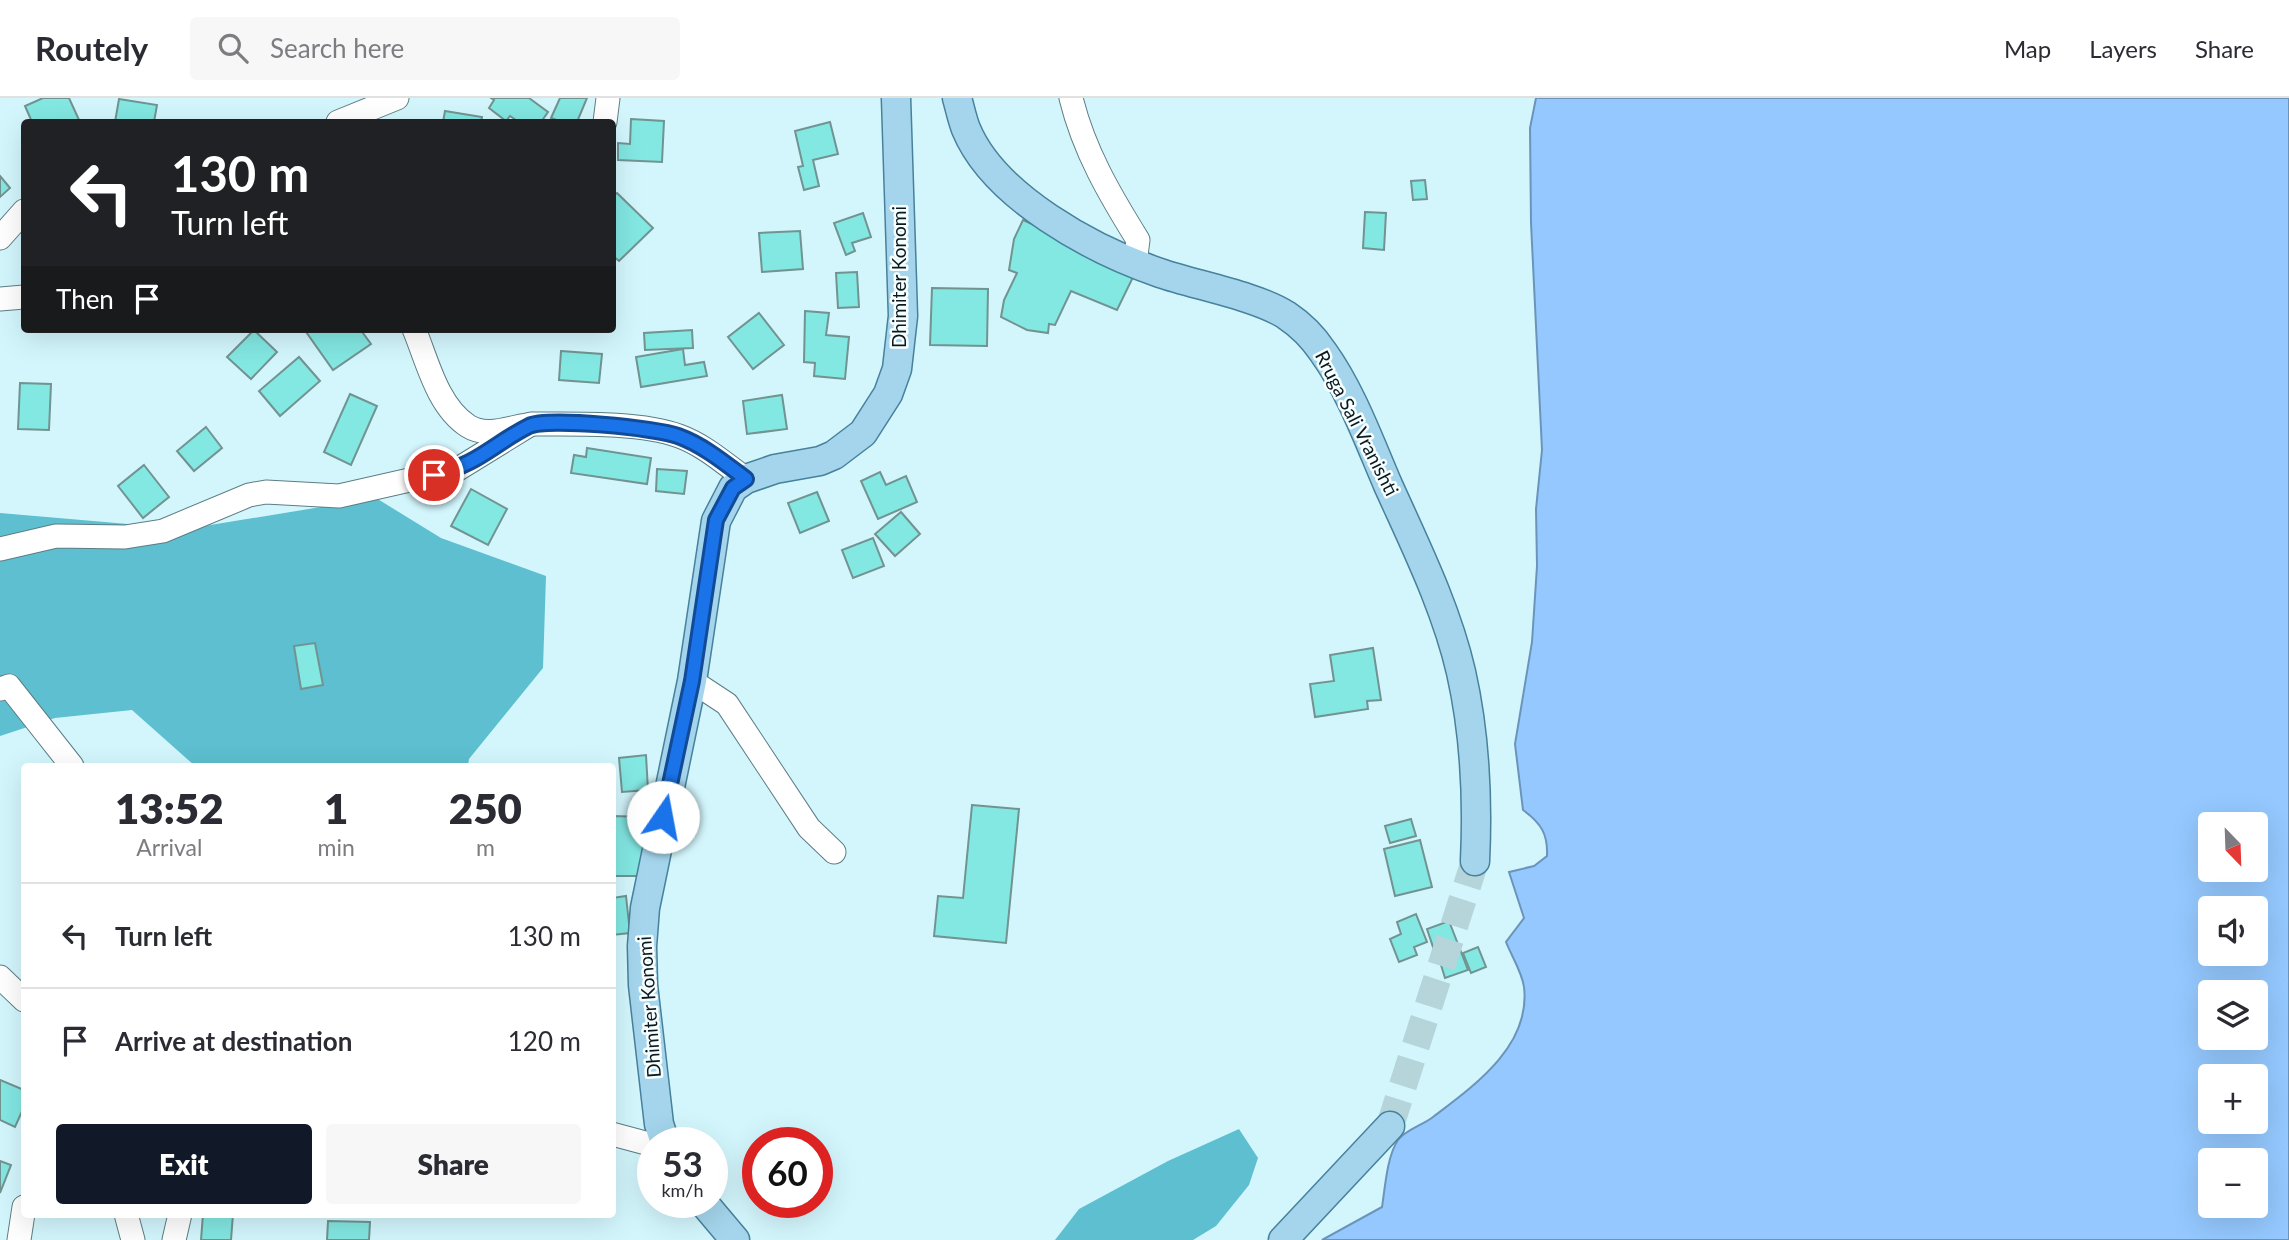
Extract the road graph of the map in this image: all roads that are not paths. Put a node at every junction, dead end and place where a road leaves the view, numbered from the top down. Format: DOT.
graph roads {
  1 [pos="397,98"];
  2 [pos="608,98"];
  3 [pos="896,98"];
  4 [pos="957,98"];
  5 [pos="1071,98"];
  6 [pos="345,119"];
  7 [pos="605,119"];
  8 [pos="21,214"];
  9 [pos="0,238"];
  10 [pos="1135,263"];
  11 [pos="21,297"];
  12 [pos="0,299"];
  13 [pos="416,333"];
  14 [pos="531,424"];
  15 [pos="746,479"];
  16 [pos="0,549"];
  17 [pos="692,681"];
  18 [pos="0,689"];
  19 [pos="70,763"];
  20 [pos="834,852"];
  21 [pos="1475,861"];
  22 [pos="0,977"];
  23 [pos="21,997"];
  24 [pos="1390,1126"];
  25 [pos="660,1127"];
  26 [pos="616,1135"];
  27 [pos="637,1141"];
  28 [pos="22,1218"];
  29 [pos="127,1218"];
  30 [pos="179,1218"];
  31 [pos="716,1218"];
  32 [pos="19,1240"];
  33 [pos="133,1240"];
  34 [pos="174,1240"];
  35 [pos="735,1240"];
  36 [pos="1283,1240"];
  1 -- 6 [label="street"];
  2 -- 7 [label="street"];
  3 -- 15 [label="main road, Dhimiter Konomi"];
  4 -- 10 [label="main road, Rruga Sali Vranishti"];
  5 -- 10 [label="street"];
  8 -- 9 [label="street"];
  10 -- 21 [label="main road, Rruga Sali Vranishti"];
  11 -- 12 [label="street"];
  13 -- 14 [label="street"];
  14 -- 15 [label="street"];
  14 -- 16 [label="street"];
  15 -- 17 [label="main road, Dhimiter Konomi"];
  17 -- 20 [label="street"];
  17 -- 25 [label="main road, Dhimiter Konomi"];
  18 -- 19 [label="street"];
  22 -- 23 [label="street"];
  24 -- 36 [label="main road"];
  26 -- 27 [label="street"];
  28 -- 32 [label="street"];
  29 -- 33 [label="street"];
  30 -- 34 [label="street"];
  31 -- 35 [label="main road"];
}
